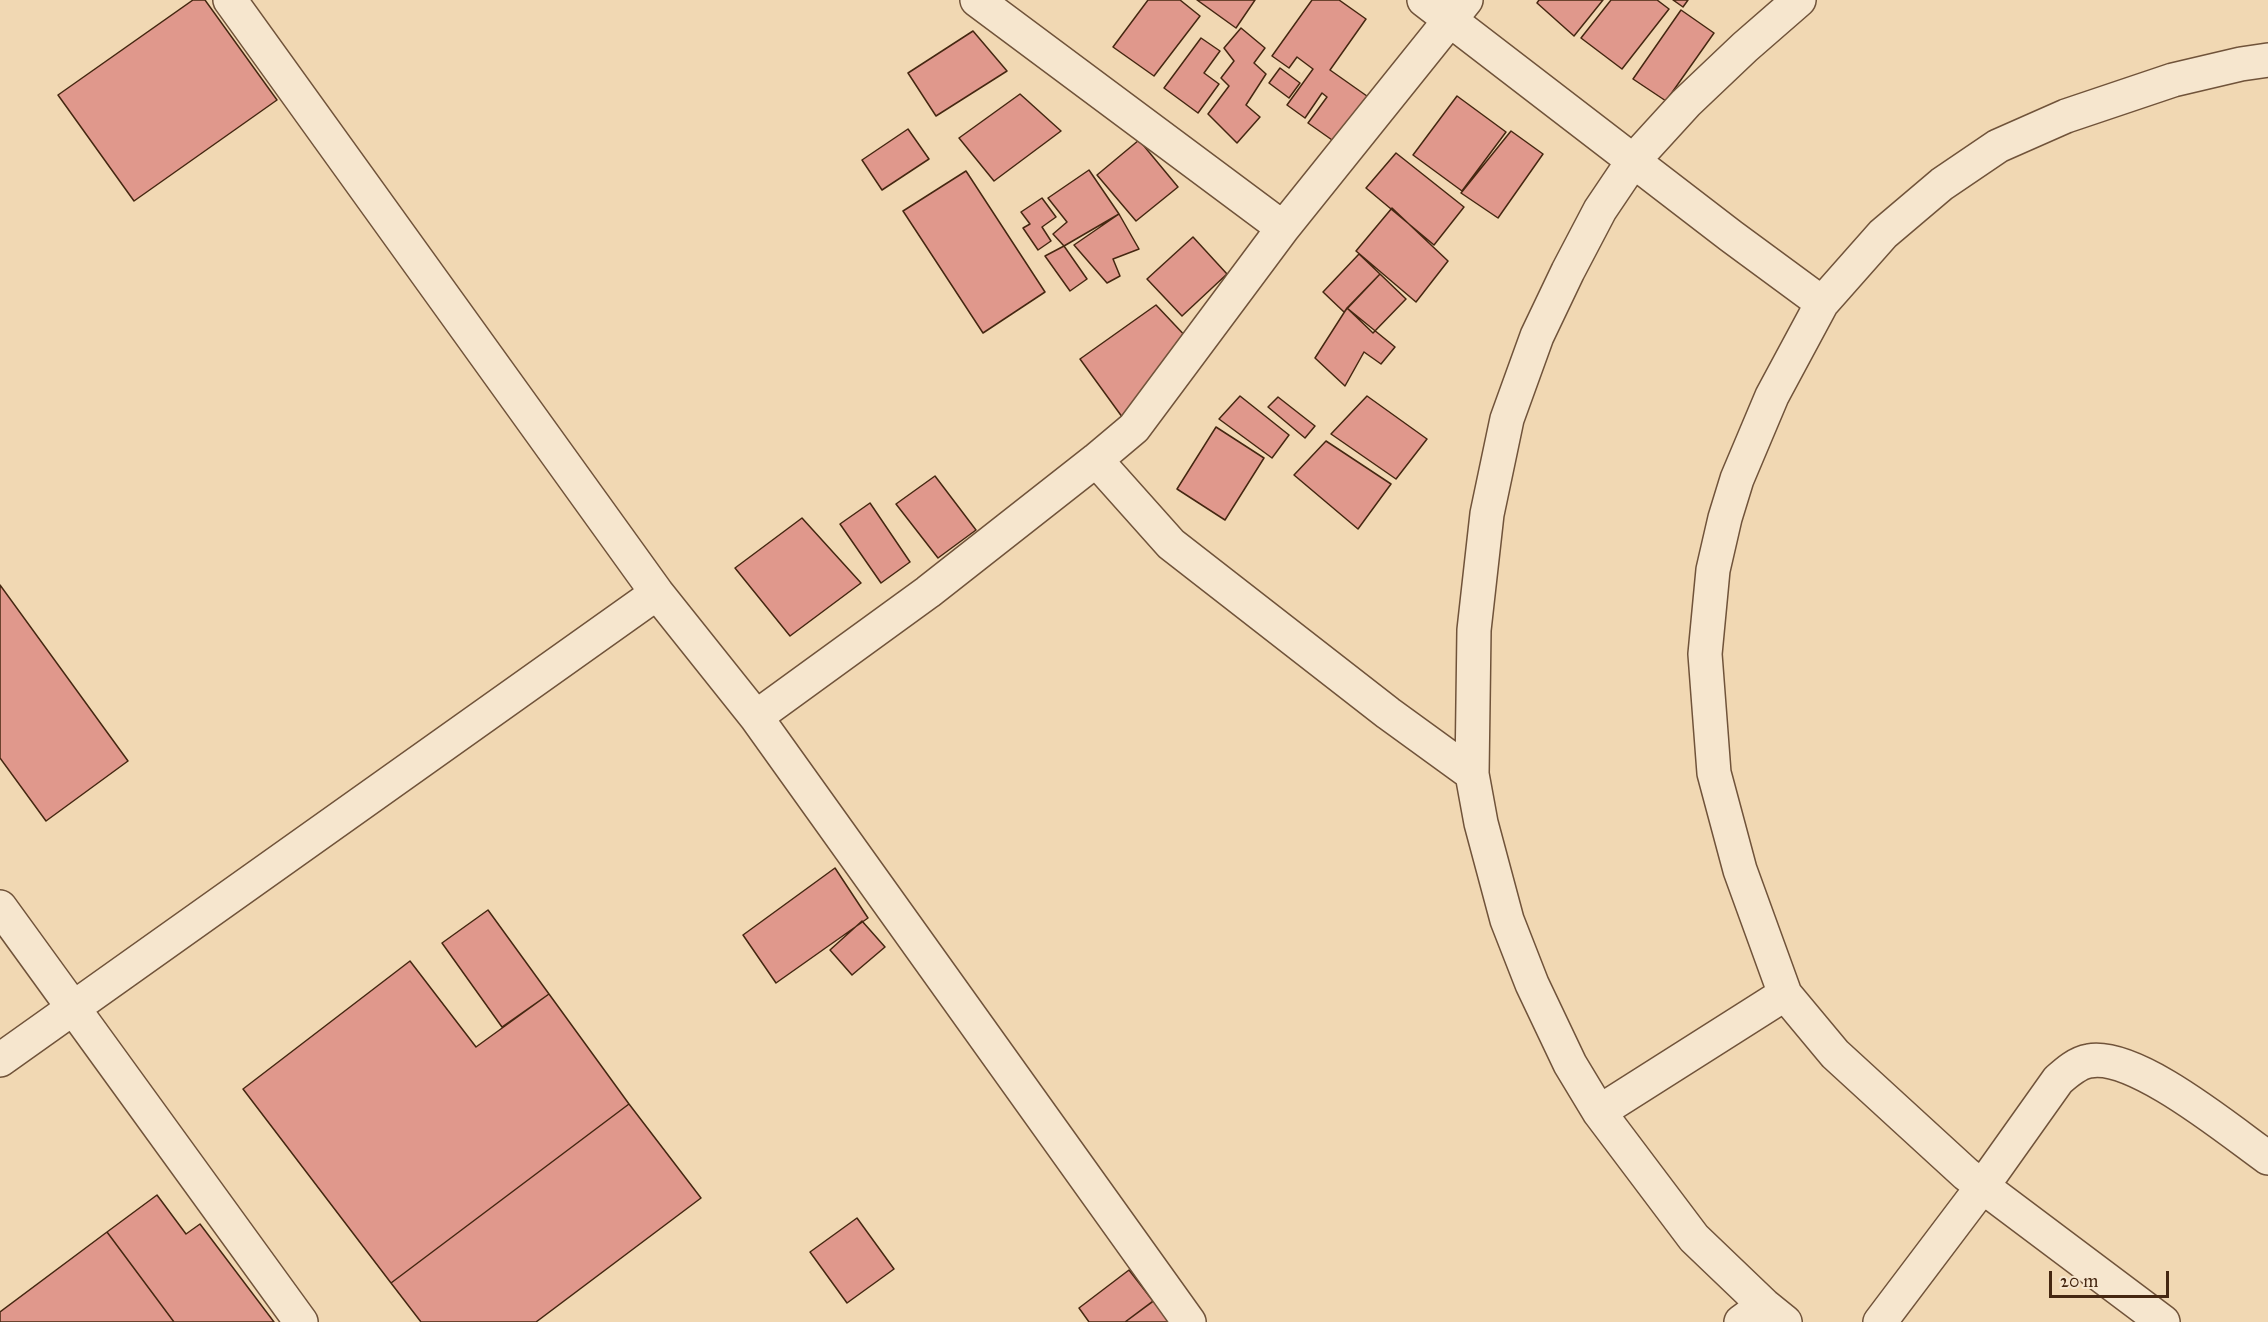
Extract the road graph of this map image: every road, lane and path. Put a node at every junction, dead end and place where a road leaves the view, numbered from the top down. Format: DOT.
graph roads {
  1 [pos="230,0"];
  2 [pos="977,0"];
  3 [pos="1424,0"];
  4 [pos="1799,0"];
  5 [pos="1458,10"];
  6 [pos="2268,60"];
  7 [pos="1633,161"];
  8 [pos="1283,228"];
  9 [pos="1822,303"];
  10 [pos="1096,460"];
  11 [pos="657,593"];
  12 [pos="756,717"];
  13 [pos="1472,774"];
  14 [pos="0,907"];
  15 [pos="1785,994"];
  16 [pos="74,1008"];
  17 [pos="0,1060"];
  18 [pos="1599,1112"];
  19 [pos="2268,1158"];
  20 [pos="1982,1187"];
  21 [pos="1764,1316"];
  22 [pos="301,1322"];
  23 [pos="1189,1322"];
  24 [pos="1880,1322"];
  25 [pos="2163,1322"];
  1 -- 11 [label="street"];
  2 -- 8 [label="street"];
  3 -- 5 [label="street"];
  4 -- 7 [label="street"];
  5 -- 7 [label="street"];
  5 -- 8 [label="street"];
  6 -- 9 [label="street"];
  7 -- 9 [label="street"];
  7 -- 13 [label="street"];
  8 -- 10 [label="street"];
  9 -- 15 [label="street"];
  10 -- 12 [label="street"];
  10 -- 13 [label="street"];
  11 -- 12 [label="street"];
  11 -- 16 [label="street"];
  12 -- 23 [label="street"];
  13 -- 18 [label="street"];
  14 -- 16 [label="street"];
  15 -- 18 [label="street"];
  15 -- 20 [label="street"];
  16 -- 17 [label="street"];
  16 -- 22 [label="street"];
  18 -- 21 [label="street"];
  19 -- 20 [label="street"];
  20 -- 24 [label="street"];
  20 -- 25 [label="street"];
}
